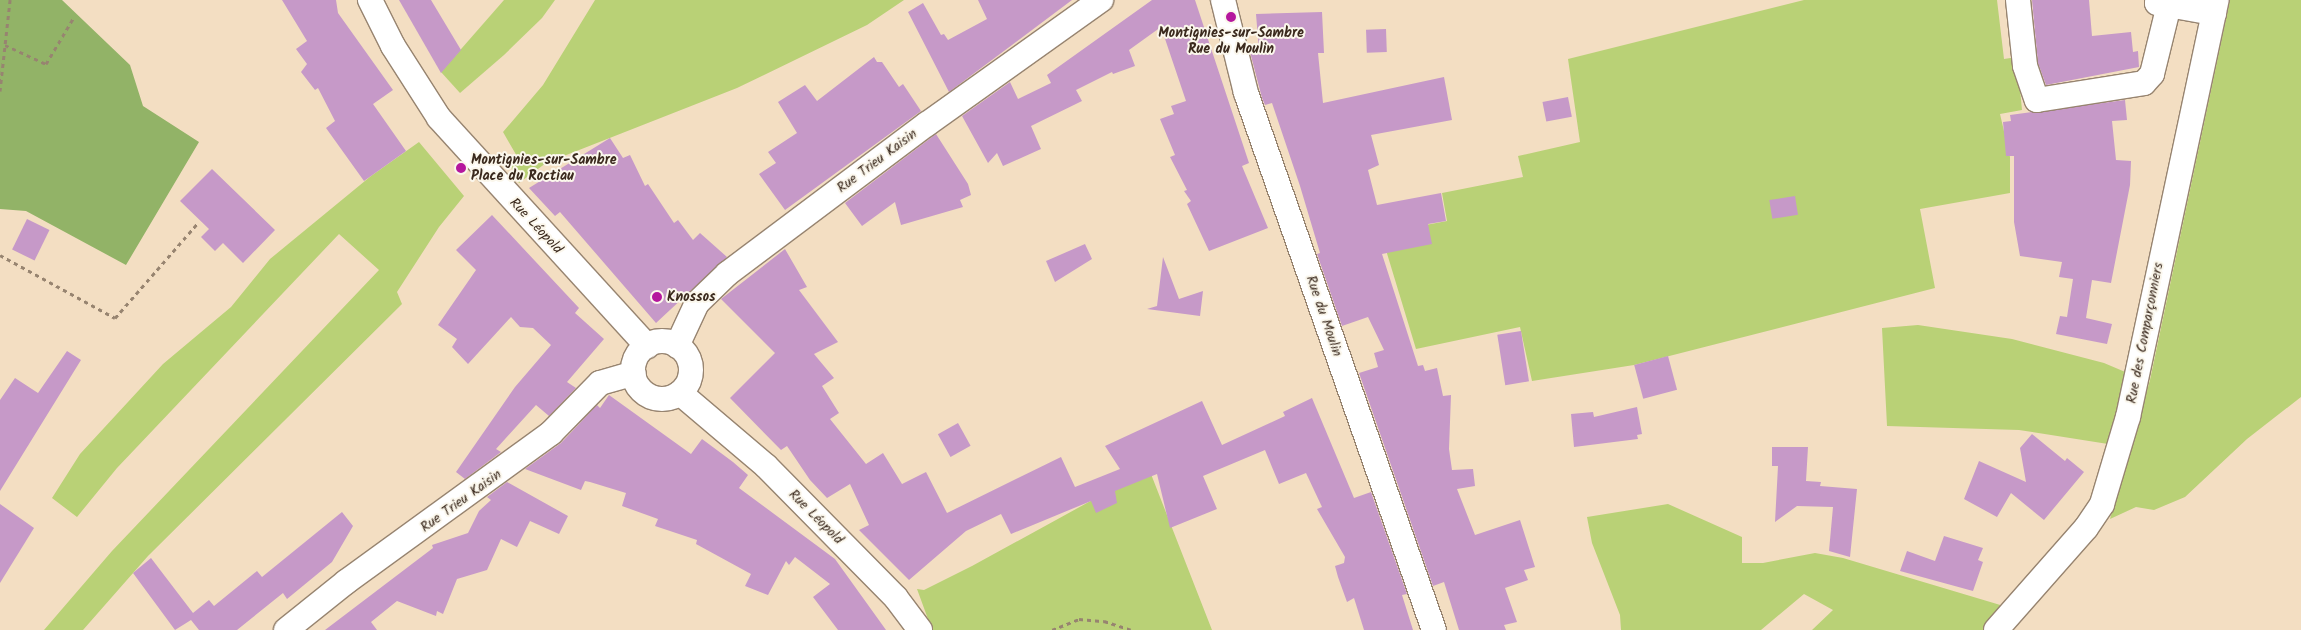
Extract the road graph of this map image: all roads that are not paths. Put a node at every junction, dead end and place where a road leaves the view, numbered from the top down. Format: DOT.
graph roads {
  1 [pos="370,0"];
  2 [pos="1101,0"];
  3 [pos="1223,0"];
  4 [pos="2018,0"];
  5 [pos="2163,3"];
  6 [pos="2215,7"];
  7 [pos="647,346"];
  8 [pos="677,346"];
  9 [pos="634,373"];
  10 [pos="680,393"];
  11 [pos="286,630"];
  12 [pos="920,630"];
  13 [pos="1434,630"];
  14 [pos="1996,630"];
  1 -- 7 [label="street, Rue Léopold"];
  2 -- 8 [label="street, Rue Trieu Kaisin"];
  3 -- 13 [label="street, Rue du Moulin"];
  4 -- 5 [label="street"];
  5 -- 6 [label="street"];
  6 -- 14 [label="street, Rue des Comparçonniers"];
  7 -- 8 [label="street"];
  7 -- 9 [label="street"];
  8 -- 10 [label="street"];
  9 -- 10 [label="street"];
  9 -- 11 [label="street, Rue Trieu Kaisin"];
  10 -- 12 [label="street, Rue Léopold"];
}
